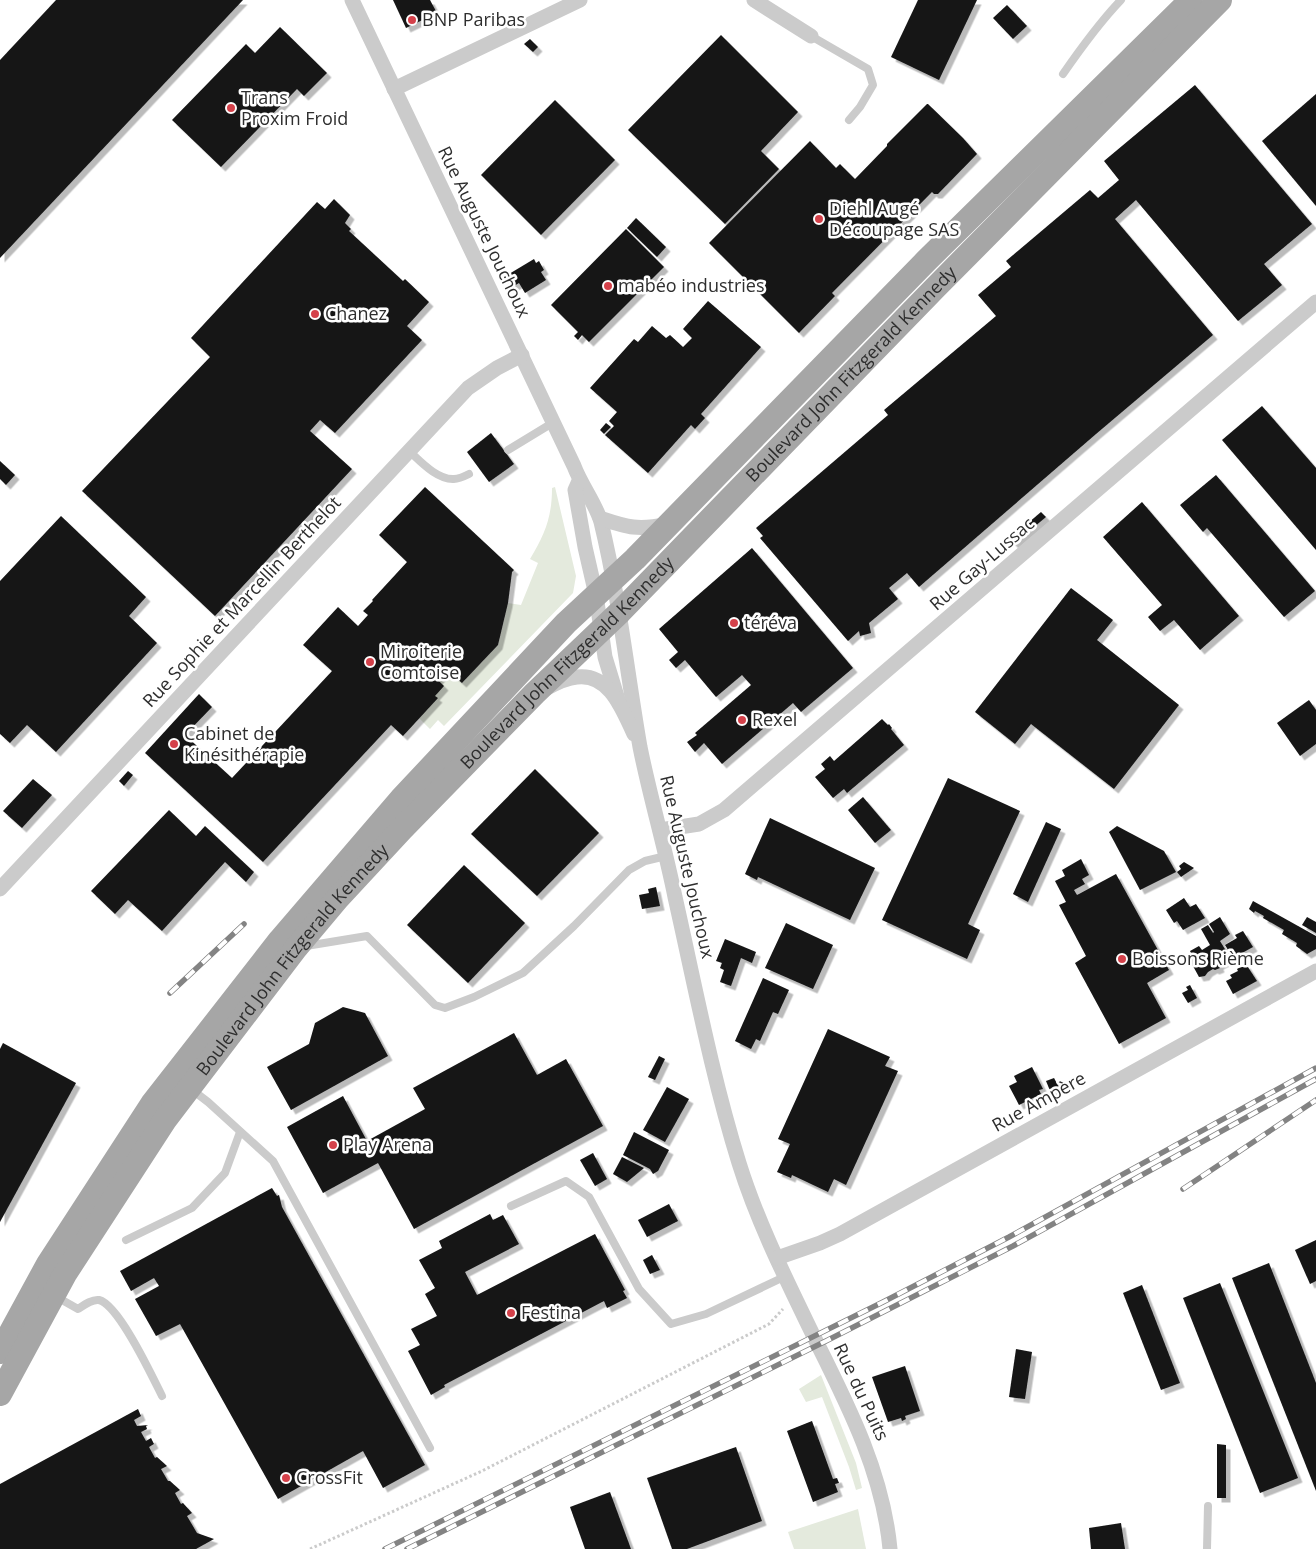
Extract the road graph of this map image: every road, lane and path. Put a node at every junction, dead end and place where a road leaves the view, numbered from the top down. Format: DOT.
graph roads {
  1 [pos="352,0"];
  2 [pos="580,0"];
  3 [pos="754,0"];
  4 [pos="1121,0"];
  5 [pos="1191,0"];
  6 [pos="1220,0"];
  7 [pos="811,36"];
  8 [pos="1062,74"];
  9 [pos="394,90"];
  10 [pos="849,120"];
  11 [pos="1316,302"];
  12 [pos="522,355"];
  13 [pos="554,422"];
  14 [pos="508,450"];
  15 [pos="409,451"];
  16 [pos="469,474"];
  17 [pos="579,480"];
  18 [pos="600,518"];
  19 [pos="669,524"];
  20 [pos="604,587"];
  21 [pos="620,612"];
  22 [pos="601,630"];
  23 [pos="535,693"];
  24 [pos="619,703"];
  25 [pos="641,749"];
  26 [pos="660,830"];
  27 [pos="666,856"];
  28 [pos="0,889"];
  29 [pos="296,948"];
  30 [pos="1316,971"];
  31 [pos="190,1088"];
  32 [pos="240,1132"];
  33 [pos="511,1206"];
  34 [pos="126,1240"];
  35 [pos="777,1258"];
  36 [pos="786,1276"];
  37 [pos="54,1295"];
  38 [pos="788,1304"];
  39 [pos="0,1352"];
  40 [pos="0,1394"];
  41 [pos="162,1396"];
  42 [pos="430,1448"];
  43 [pos="1208,1506"];
  44 [pos="310,1549"];
  45 [pos="890,1549"];
  46 [pos="1207,1549"];
  1 -- 9 [label="street, Rue Auguste Jouchoux"];
  2 -- 9 [label="street"];
  3 -- 7 [label="street"];
  4 -- 8 [label="lane"];
  5 -- 19 [label="main road, Boulevard John Fitzgerald Kennedy"];
  6 -- 21 [label="main road, Boulevard John Fitzgerald Kennedy"];
  7 -- 10 [label="lane"];
  9 -- 12 [label="street, Rue Auguste Jouchoux"];
  11 -- 26 [label="street, Rue Gay-Lussac"];
  12 -- 13 [label="street, Rue Auguste Jouchoux"];
  12 -- 15 [label="street, Rue Sophie et Marcellin Berthelot"];
  13 -- 14 [label="lane"];
  13 -- 17 [label="street, Rue Auguste Jouchoux"];
  15 -- 16 [label="lane"];
  15 -- 28 [label="street, Rue Sophie et Marcellin Berthelot"];
  17 -- 18 [label="street, Rue Auguste Jouchoux"];
  17 -- 20 [label="street, Rue Auguste Jouchoux"];
  18 -- 19 [label="street"];
  18 -- 20 [label="street, Rue Auguste Jouchoux"];
  19 -- 20 [label="main road, Boulevard John Fitzgerald Kennedy"];
  20 -- 21 [label="street, Rue Auguste Jouchoux"];
  20 -- 22 [label="street, Rue Auguste Jouchoux"];
  20 -- 39 [label="main road, Boulevard John Fitzgerald Kennedy"];
  21 -- 22 [label="main road, Boulevard John Fitzgerald Kennedy"];
  21 -- 25 [label="street, Rue Auguste Jouchoux"];
  22 -- 23 [label="main road, Boulevard John Fitzgerald Kennedy"];
  22 -- 24 [label="street, Rue Auguste Jouchoux"];
  23 -- 24 [label="street"];
  23 -- 29 [label="main road, Boulevard John Fitzgerald Kennedy"];
  24 -- 25 [label="street"];
  25 -- 26 [label="street, Rue Auguste Jouchoux"];
  26 -- 27 [label="street, Rue Auguste Jouchoux"];
  27 -- 29 [label="lane"];
  27 -- 35 [label="street, Rue Auguste Jouchoux"];
  29 -- 31 [label="main road, Boulevard John Fitzgerald Kennedy"];
  30 -- 35 [label="street, Rue Ampère"];
  31 -- 32 [label="lane"];
  31 -- 37 [label="main road, Boulevard John Fitzgerald Kennedy"];
  32 -- 34 [label="lane"];
  32 -- 42 [label="lane"];
  33 -- 36 [label="lane"];
  35 -- 36 [label="street, Rue du Puits"];
  36 -- 45 [label="street, Rue du Puits"];
  37 -- 40 [label="main road, Boulevard John Fitzgerald Kennedy"];
  37 -- 41 [label="lane"];
  38 -- 44 [label="path"];
  43 -- 46 [label="lane"];
}
